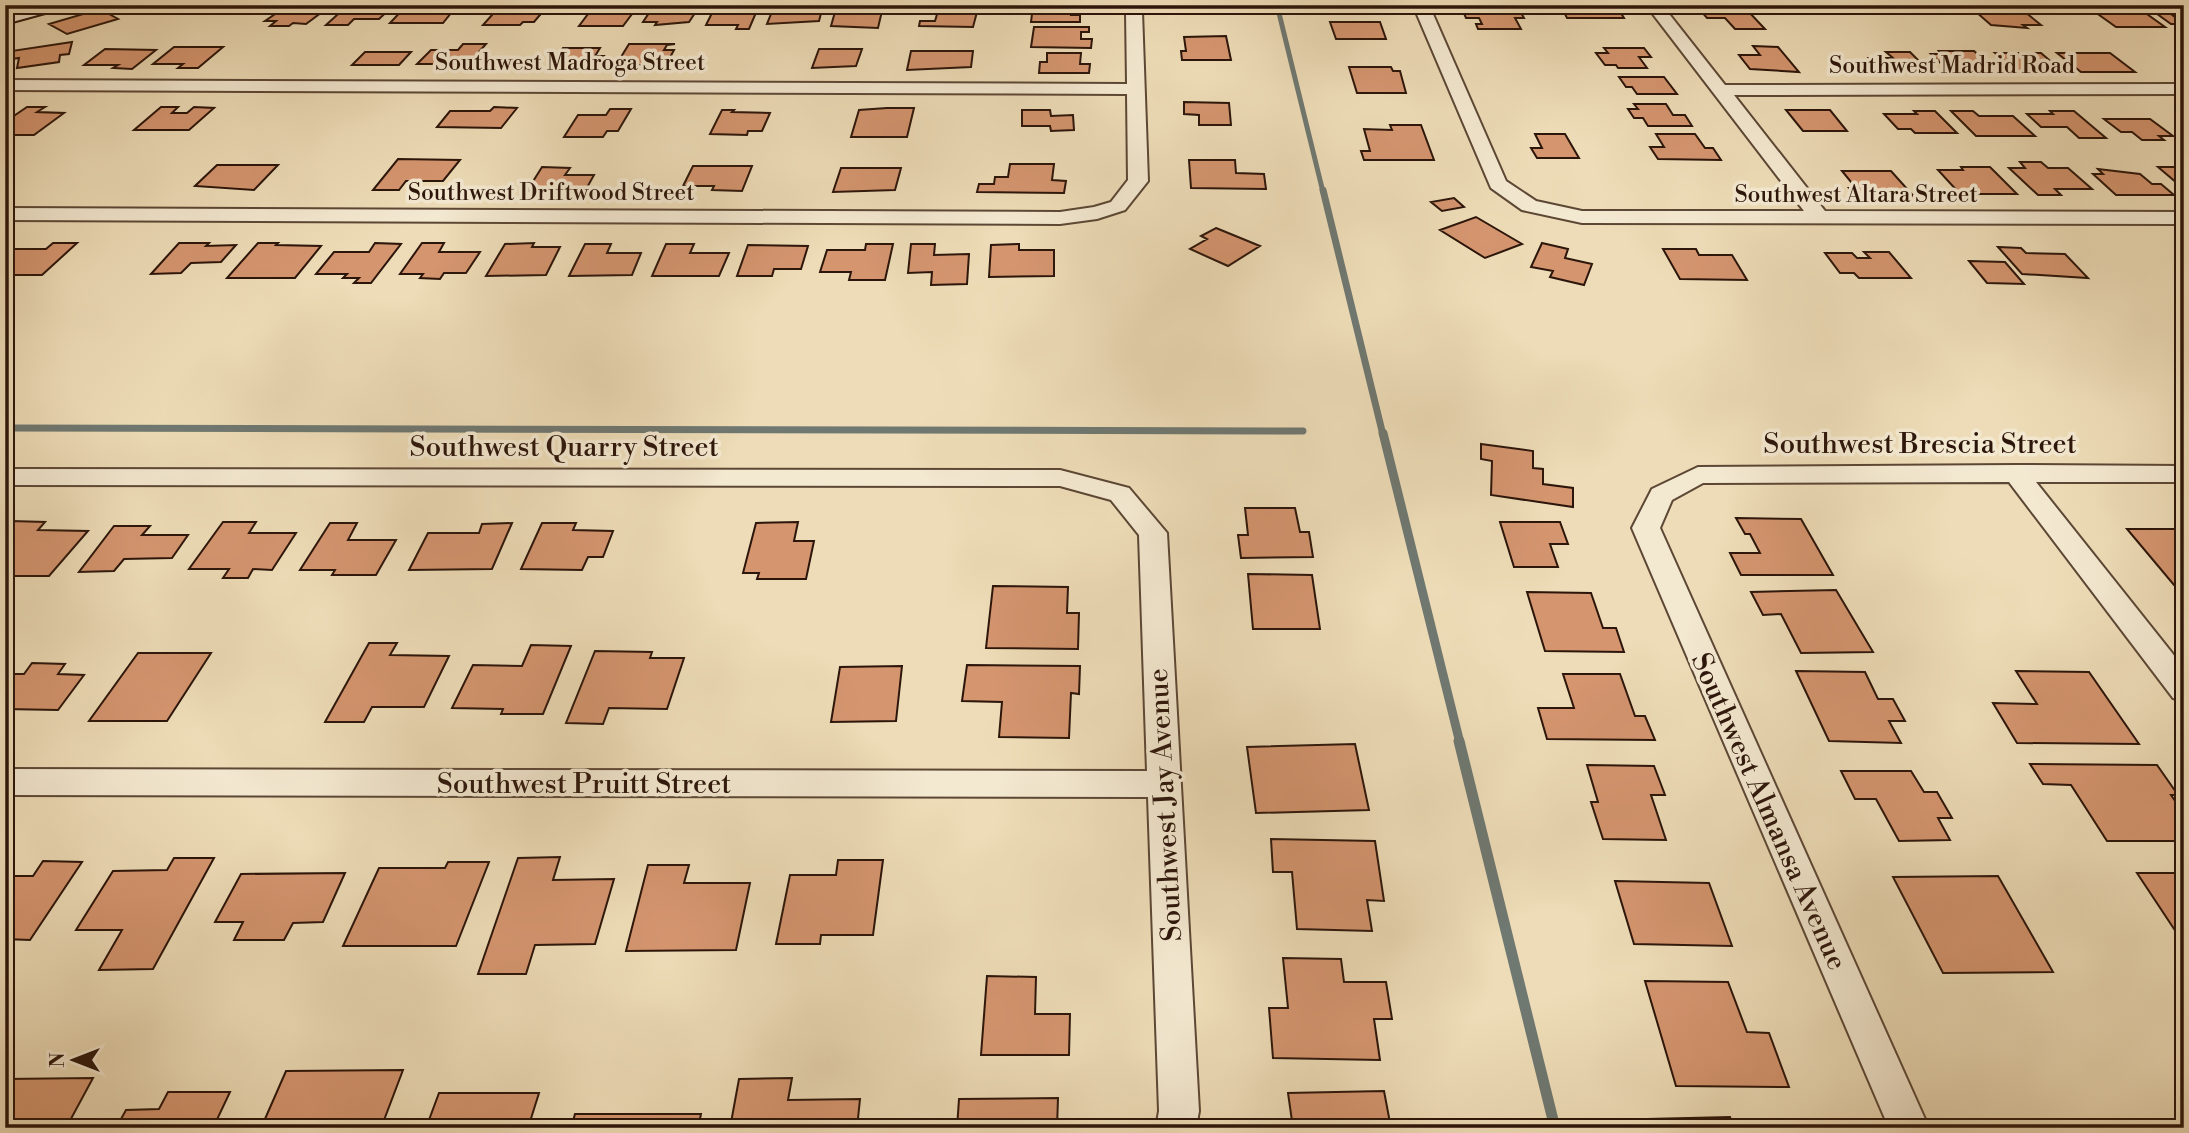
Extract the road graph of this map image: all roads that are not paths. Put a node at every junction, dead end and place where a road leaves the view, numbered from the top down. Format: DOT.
graph roads {
  1 [pos="48,5"];
  2 [pos="1127,5"];
  3 [pos="1421,5"];
  4 [pos="1654,5"];
  5 [pos="5,17"];
  6 [pos="5,85"];
  7 [pos="1136,89"];
  8 [pos="2184,89"];
  9 [pos="1721,90"];
  10 [pos="5,215"];
  11 [pos="1820,218"];
  12 [pos="2184,218"];
  13 [pos="2015,473"];
  14 [pos="2184,474"];
  15 [pos="5,477"];
  16 [pos="1120,494"];
  17 [pos="1661,495"];
  18 [pos="2184,690"];
  19 [pos="5,782"];
  20 [pos="1162,783"];
  21 [pos="1176,1128"];
  22 [pos="1909,1128"];
  1 -- 5 [label="street"];
  2 -- 7 [label="street"];
  3 -- 11 [label="street, Southwest Altara Street"];
  4 -- 9 [label="street"];
  6 -- 7 [label="street, Southwest Madroga Street"];
  7 -- 10 [label="street, Southwest Driftwood Street"];
  8 -- 9 [label="street, Southwest Madrid Road"];
  9 -- 11 [label="street"];
  11 -- 12 [label="street, Southwest Altara Street"];
  13 -- 14 [label="street, Southwest Brescia Street"];
  13 -- 17 [label="street, Southwest Brescia Street"];
  13 -- 18 [label="street"];
  15 -- 16 [label="street, Southwest Quarry Street"];
  16 -- 20 [label="street, Southwest Jay Avenue"];
  17 -- 22 [label="street, Southwest Almansa Avenue"];
  19 -- 20 [label="street, Southwest Pruitt Street"];
  20 -- 21 [label="street, Southwest Jay Avenue"];
}
